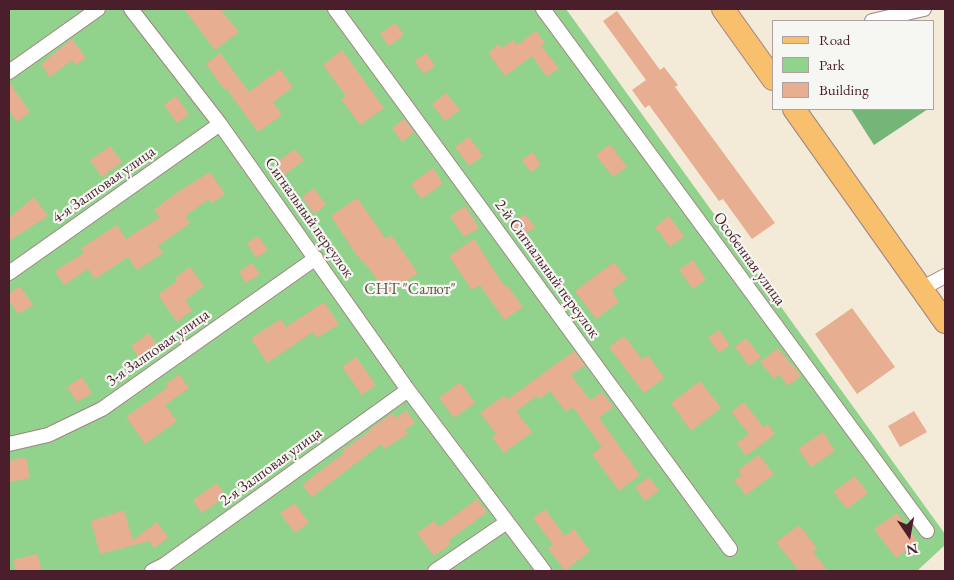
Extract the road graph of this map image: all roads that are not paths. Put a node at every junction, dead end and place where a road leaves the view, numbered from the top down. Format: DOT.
graph roads {
  1 [pos="98,9"];
  2 [pos="131,9"];
  3 [pos="335,9"];
  4 [pos="543,9"];
  5 [pos="723,9"];
  6 [pos="924,9"];
  7 [pos="876,20"];
  8 [pos="769,68"];
  9 [pos="9,72"];
  10 [pos="795,110"];
  11 [pos="220,124"];
  12 [pos="316,258"];
  13 [pos="9,273"];
  14 [pos="945,276"];
  15 [pos="921,288"];
  16 [pos="945,322"];
  17 [pos="408,390"];
  18 [pos="9,444"];
  19 [pos="507,522"];
  20 [pos="927,531"];
  21 [pos="730,549"];
  22 [pos="152,571"];
  23 [pos="435,571"];
  24 [pos="544,571"];
  1 -- 9 [label="street"];
  2 -- 11 [label="street, Сигнальный переулок"];
  3 -- 21 [label="street, 2-й Сигнальный переулок"];
  4 -- 20 [label="street, Особенная улица"];
  5 -- 8 [label="main road"];
  6 -- 7 [label="street"];
  10 -- 15 [label="main road"];
  11 -- 12 [label="street, Сигнальный переулок"];
  11 -- 13 [label="street, 4-я Залповая улица"];
  12 -- 17 [label="street, Сигнальный переулок"];
  12 -- 18 [label="street, 3-я Залповая улица"];
  14 -- 15 [label="street"];
  15 -- 16 [label="main road"];
  17 -- 19 [label="street, Сигнальный переулок"];
  17 -- 22 [label="street, 2-я Залповая улица"];
  19 -- 23 [label="street"];
  19 -- 24 [label="street, Сигнальный переулок"];
}
